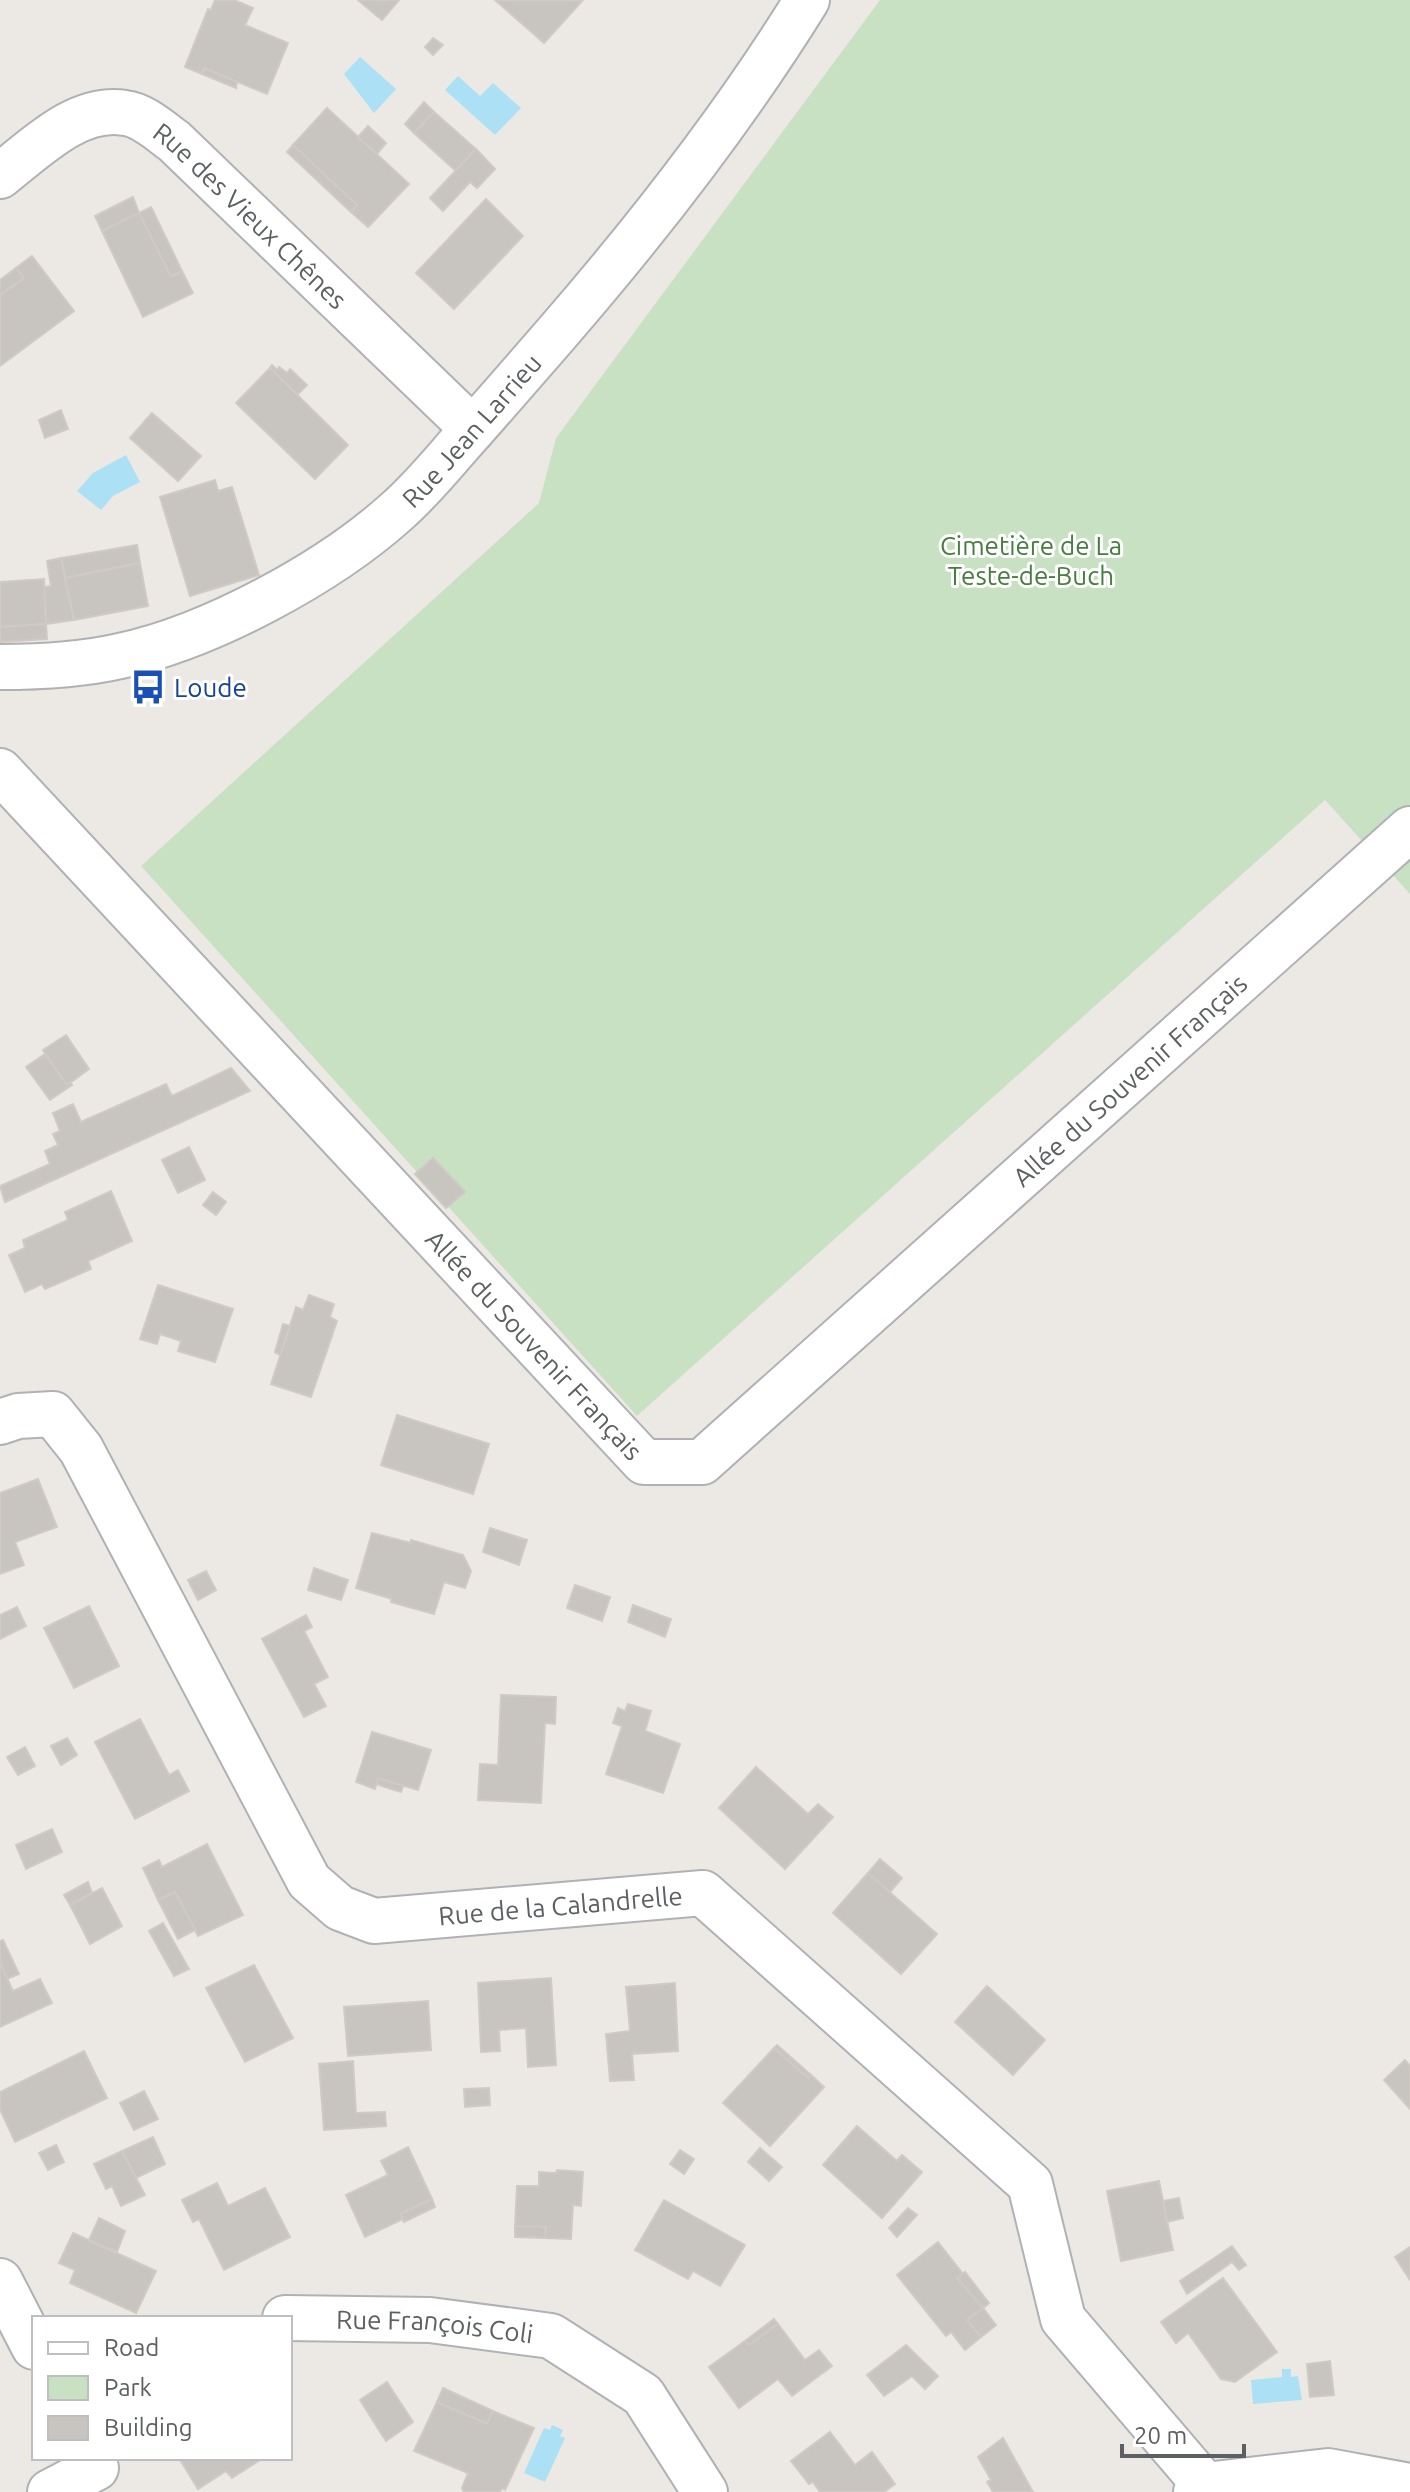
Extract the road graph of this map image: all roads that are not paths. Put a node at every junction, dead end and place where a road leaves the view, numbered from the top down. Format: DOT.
graph roads {
  1 [pos="807,0"];
  2 [pos="0,176"];
  3 [pos="473,429"];
  4 [pos="0,667"];
  5 [pos="0,771"];
  6 [pos="1410,829"];
  7 [pos="0,1422"];
  8 [pos="0,2281"];
  9 [pos="292,2318"];
  10 [pos="32,2343"];
  11 [pos="99,2473"];
  12 [pos="1410,2486"];
  13 [pos="1204,2490"];
  14 [pos="50,2492"];
  15 [pos="705,2492"];
  1 -- 3 [label="street, Rue Jean Larrieu"];
  2 -- 3 [label="street, Rue des Vieux Chênes"];
  3 -- 4 [label="street, Rue Jean Larrieu"];
  5 -- 6 [label="street, Allée du Souvenir Français"];
  7 -- 13 [label="street, Rue de la Calandrelle"];
  8 -- 10 [label="street"];
  9 -- 15 [label="street, Rue François Coli"];
  11 -- 14 [label="street"];
  12 -- 13 [label="street"];
}
